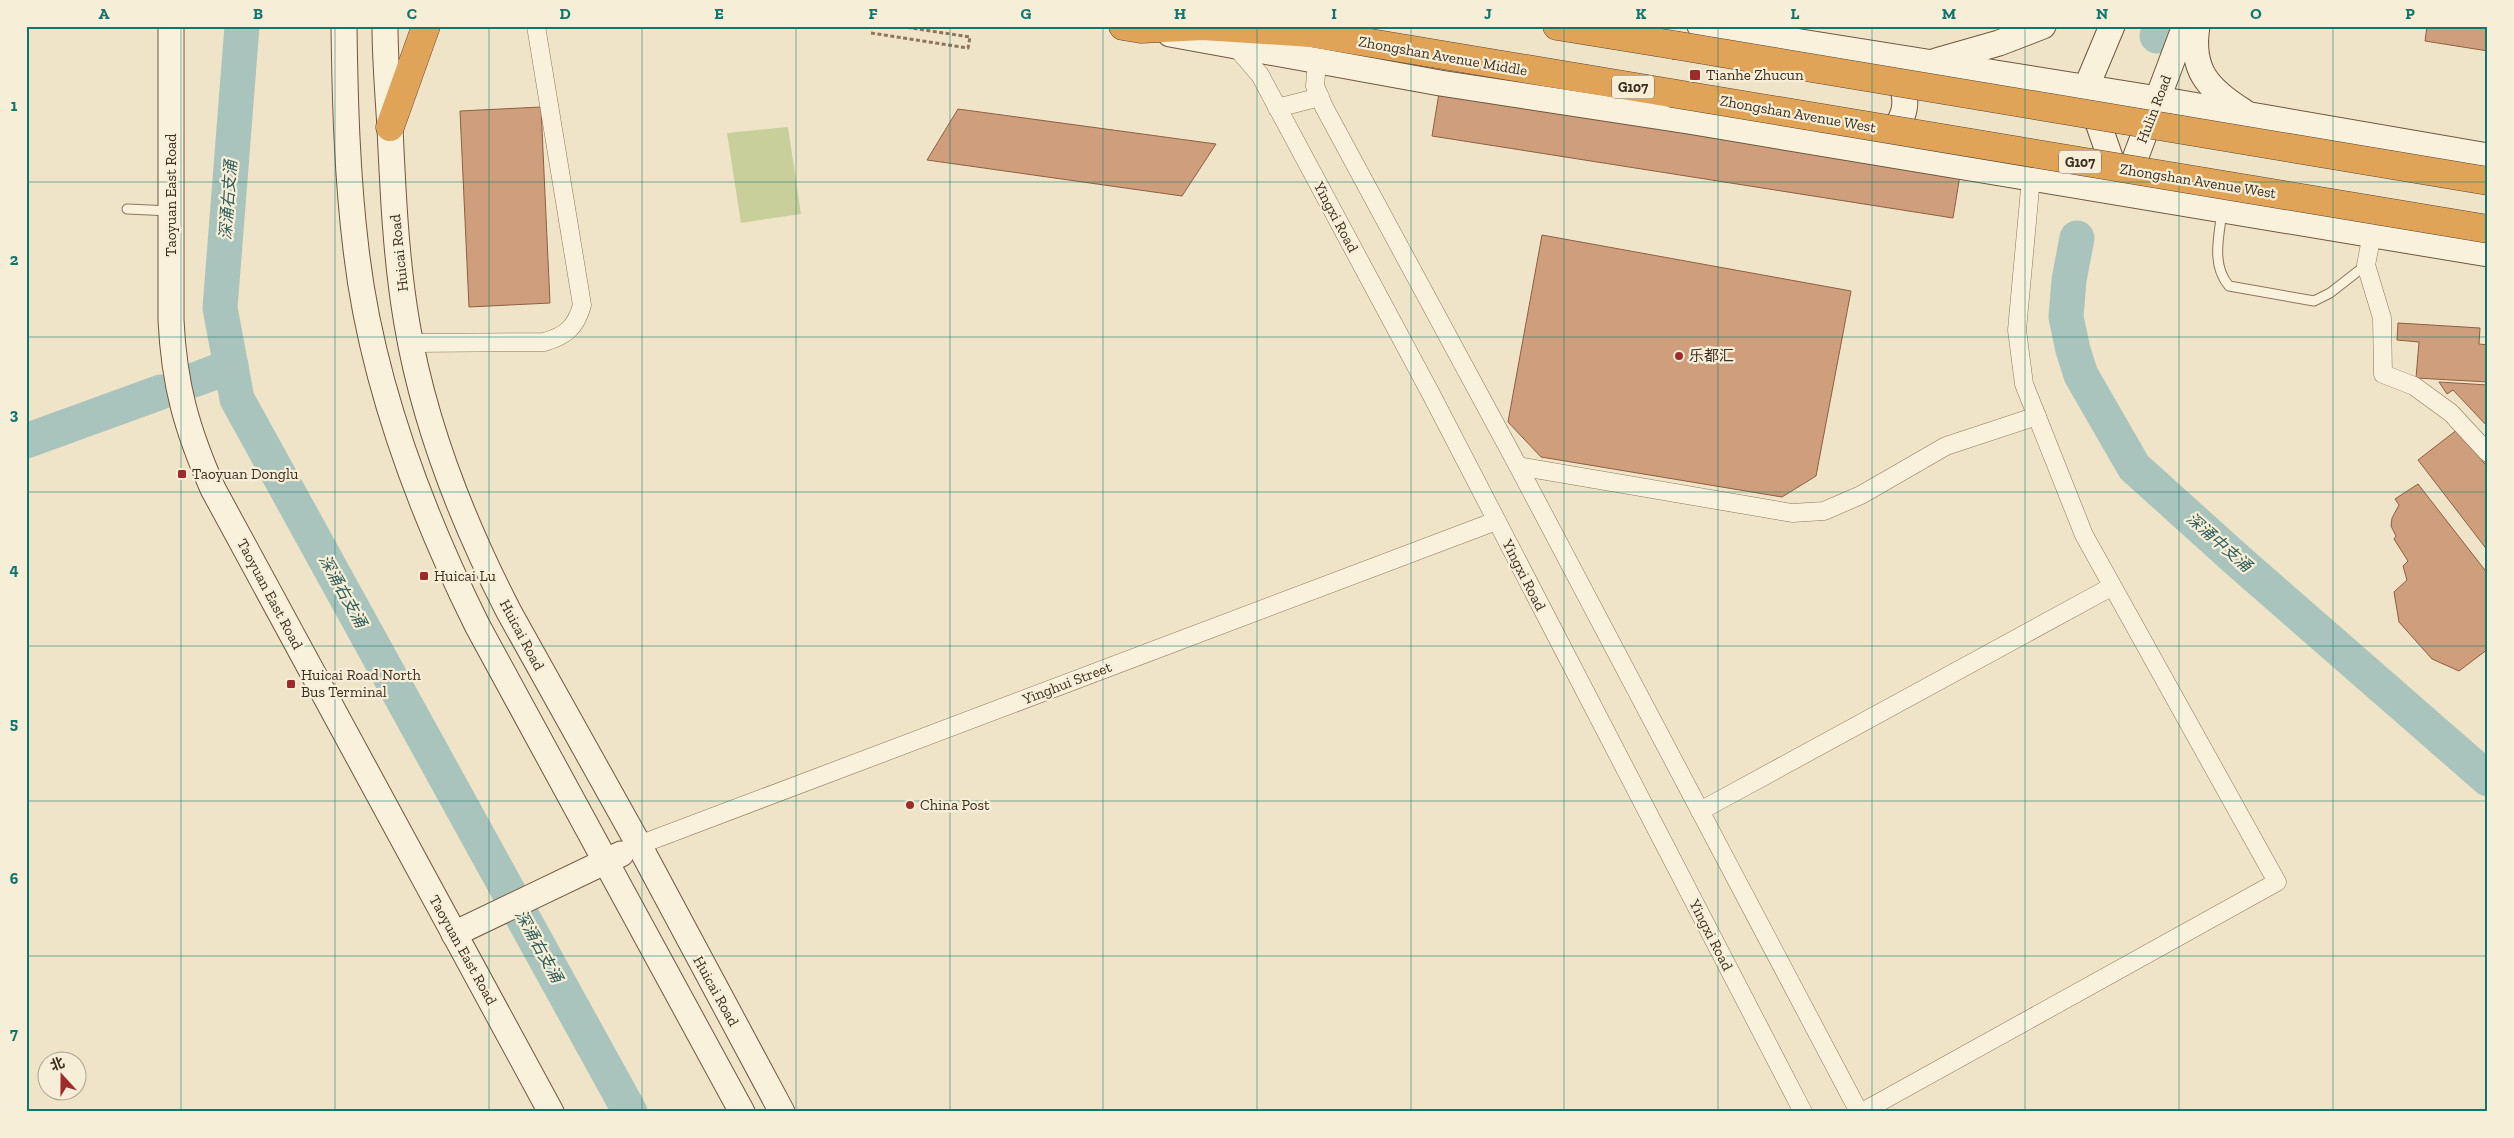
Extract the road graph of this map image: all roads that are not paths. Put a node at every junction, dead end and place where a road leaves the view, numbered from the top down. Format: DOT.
graph roads {
  1 [pos="171,26"];
  2 [pos="344,26"];
  3 [pos="385,26"];
  4 [pos="426,26"];
  5 [pos="536,26"];
  6 [pos="1557,26"];
  7 [pos="1700,26"];
  8 [pos="2043,26"];
  9 [pos="2112,26"];
  10 [pos="2185,26"];
  11 [pos="2198,26"];
  12 [pos="1132,27"];
  13 [pos="1235,46"];
  14 [pos="1875,56"];
  15 [pos="1317,62"];
  16 [pos="1927,64"];
  17 [pos="2086,88"];
  18 [pos="1672,93"];
  19 [pos="1320,97"];
  20 [pos="2158,99"];
  21 [pos="1277,108"];
  22 [pos="2252,116"];
  23 [pos="390,127"];
  24 [pos="1851,149"];
  25 [pos="2488,156"];
  26 [pos="2031,178"];
  27 [pos="2488,181"];
  28 [pos="2122,193"];
  29 [pos="127,209"];
  30 [pos="2223,209"];
  31 [pos="171,211"];
  32 [pos="2488,229"];
  33 [pos="2372,234"];
  34 [pos="2488,254"];
  35 [pos="2366,265"];
  36 [pos="411,343"];
  37 [pos="2037,416"];
  38 [pos="2488,453"];
  39 [pos="1518,466"];
  40 [pos="1496,521"];
  41 [pos="2111,587"];
  42 [pos="600,776"];
  43 [pos="569,794"];
  44 [pos="1700,811"];
  45 [pos="639,845"];
  46 [pos="607,861"];
  47 [pos="454,934"];
  48 [pos="551,1112"];
  49 [pos="742,1112"];
  50 [pos="782,1112"];
  51 [pos="1803,1112"];
  52 [pos="1861,1112"];
  1 -- 31 [label="street, Taoyuan East Road"];
  2 -- 43 [label="street"];
  3 -- 23 [label="street, Huicai Road"];
  4 -- 23 [label="highway"];
  5 -- 36 [label="street"];
  6 -- 27 [label="highway, bridge"];
  7 -- 14 [label="street"];
  8 -- 16 [label="street"];
  9 -- 17 [label="street"];
  10 -- 20 [label="street, Hulin Road"];
  11 -- 22 [label="street"];
  12 -- 13 [label="street"];
  12 -- 18 [label="highway, Zhongshan Avenue Middle / G107"];
  13 -- 15 [label="street"];
  13 -- 21 [label="street, Yingxi Road"];
  14 -- 16 [label="street"];
  14 -- 24 [label="street"];
  15 -- 19 [label="street"];
  15 -- 24 [label="street"];
  16 -- 17 [label="street"];
  17 -- 20 [label="street"];
  17 -- 28 [label="street"];
  18 -- 32 [label="highway, Zhongshan Avenue West / G107, bridge"];
  19 -- 21 [label="street"];
  19 -- 39 [label="street"];
  20 -- 22 [label="street"];
  20 -- 28 [label="street, Hulin Road"];
  21 -- 40 [label="street, Yingxi Road"];
  22 -- 25 [label="street"];
  23 -- 36 [label="street, Huicai Road"];
  24 -- 26 [label="street"];
  26 -- 28 [label="street"];
  26 -- 37 [label="street"];
  28 -- 30 [label="street"];
  29 -- 31 [label="lane"];
  30 -- 33 [label="street"];
  30 -- 35 [label="lane"];
  31 -- 47 [label="street, Taoyuan East Road"];
  33 -- 34 [label="street"];
  33 -- 35 [label="street"];
  35 -- 38 [label="street"];
  36 -- 42 [label="street, Huicai Road"];
  37 -- 39 [label="street"];
  37 -- 41 [label="street"];
  39 -- 44 [label="street"];
  40 -- 45 [label="street, Yinghui Street"];
  40 -- 51 [label="street, Yingxi Road"];
  41 -- 44 [label="street"];
  41 -- 52 [label="street"];
  42 -- 43 [label="street"];
  42 -- 45 [label="street, Huicai Road"];
  43 -- 46 [label="street"];
  44 -- 52 [label="street"];
  45 -- 46 [label="street"];
  45 -- 50 [label="street, Huicai Road"];
  46 -- 47 [label="street"];
  46 -- 49 [label="street"];
  47 -- 48 [label="street, Taoyuan East Road"];
}
